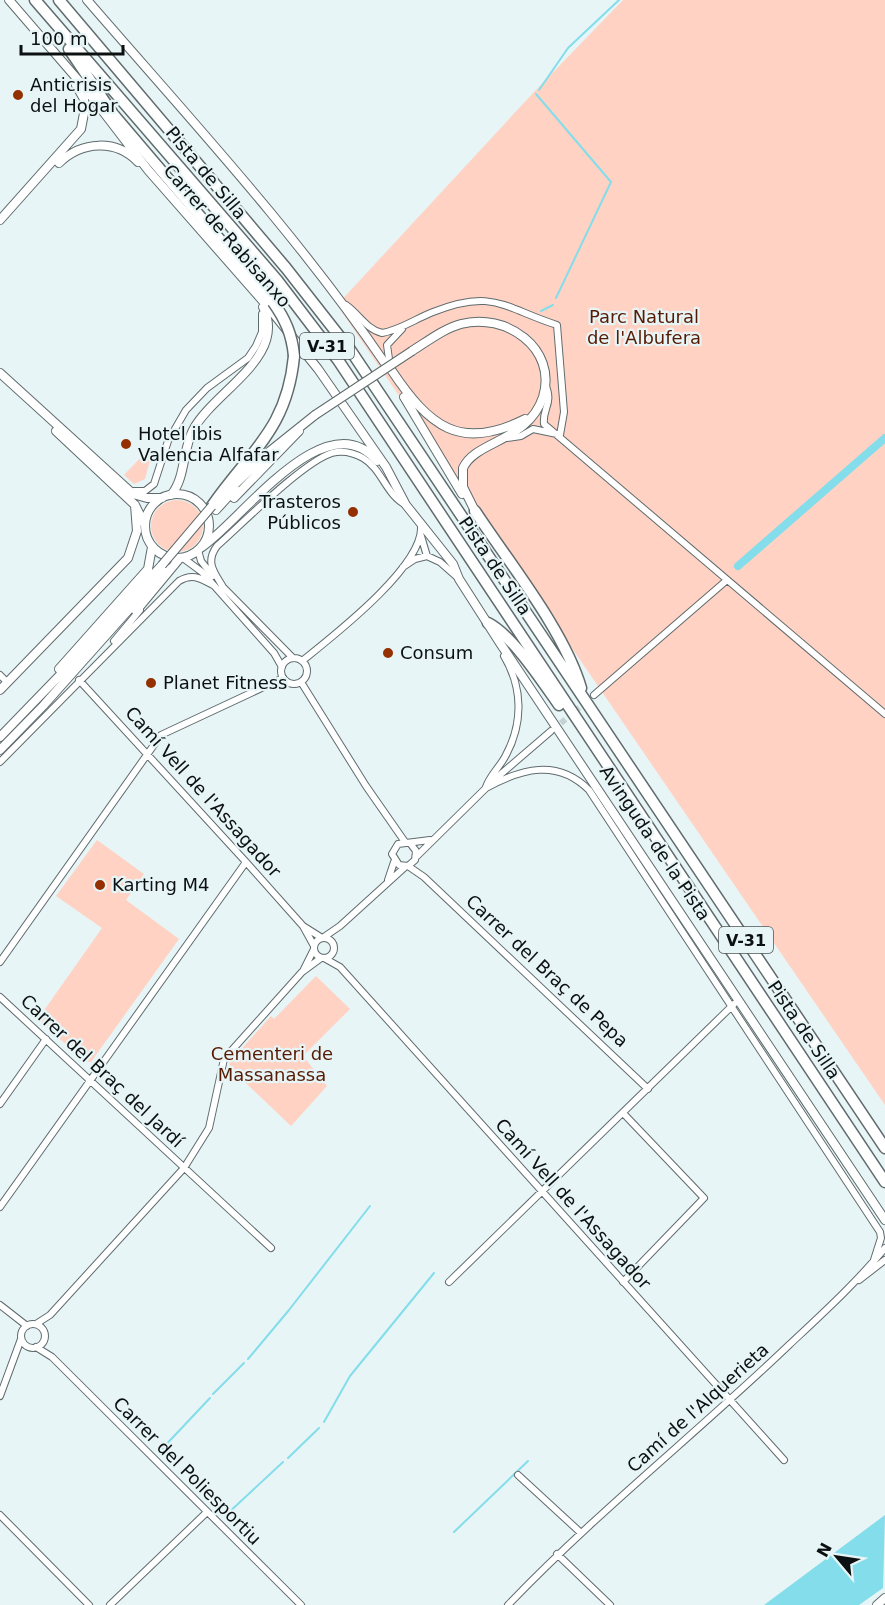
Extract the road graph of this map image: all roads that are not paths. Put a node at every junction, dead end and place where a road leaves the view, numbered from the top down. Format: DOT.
graph roads {
  1 [pos="9,0"];
  2 [pos="35,0"];
  3 [pos="59,0"];
  4 [pos="87,0"];
  5 [pos="52,50"];
  6 [pos="148,170"];
  7 [pos="0,220"];
  8 [pos="0,228"];
  9 [pos="259,299"];
  10 [pos="344,303"];
  11 [pos="407,325"];
  12 [pos="387,361"];
  13 [pos="0,373"];
  14 [pos="0,380"];
  15 [pos="545,384"];
  16 [pos="315,416"];
  17 [pos="531,416"];
  18 [pos="299,430"];
  19 [pos="560,435"];
  20 [pos="507,438"];
  21 [pos="388,474"];
  22 [pos="129,489"];
  23 [pos="275,494"];
  24 [pos="167,496"];
  25 [pos="135,505"];
  26 [pos="406,505"];
  27 [pos="214,508"];
  28 [pos="475,511"];
  29 [pos="233,520"];
  30 [pos="145,525"];
  31 [pos="420,526"];
  32 [pos="209,528"];
  33 [pos="421,536"];
  34 [pos="152,547"];
  35 [pos="200,549"];
  36 [pos="427,556"];
  37 [pos="182,558"];
  38 [pos="403,568"];
  39 [pos="459,579"];
  40 [pos="727,580"];
  41 [pos="213,585"];
  42 [pos="223,587"];
  43 [pos="156,590"];
  44 [pos="488,622"];
  45 [pos="500,643"];
  46 [pos="292,658"];
  47 [pos="302,661"];
  48 [pos="282,667"];
  49 [pos="90,669"];
  50 [pos="0,675"];
  51 [pos="283,678"];
  52 [pos="79,680"];
  53 [pos="8,682"];
  54 [pos="301,682"];
  55 [pos="0,690"];
  56 [pos="589,694"];
  57 [pos="40,702"];
  58 [pos="885,714"];
  59 [pos="579,723"];
  60 [pos="551,732"];
  61 [pos="0,737"];
  62 [pos="0,750"];
  63 [pos="148,752"];
  64 [pos="0,762"];
  65 [pos="486,788"];
  66 [pos="394,829"];
  67 [pos="431,840"];
  68 [pos="407,842"];
  69 [pos="395,846"];
  70 [pos="416,858"];
  71 [pos="246,862"];
  72 [pos="394,862"];
  73 [pos="406,867"];
  74 [pos="424,876"];
  75 [pos="388,881"];
  76 [pos="303,926"];
  77 [pos="340,926"];
  78 [pos="323,938"];
  79 [pos="314,948"];
  80 [pos="334,948"];
  81 [pos="322,958"];
  82 [pos="0,962"];
  83 [pos="340,968"];
  84 [pos="302,972"];
  85 [pos="0,997"];
  86 [pos="736,1003"];
  87 [pos="46,1039"];
  88 [pos="91,1080"];
  89 [pos="648,1089"];
  90 [pos="0,1104"];
  91 [pos="623,1113"];
  92 [pos="817,1125"];
  93 [pos="832,1148"];
  94 [pos="885,1148"];
  95 [pos="184,1168"];
  96 [pos="885,1182"];
  97 [pos="541,1191"];
  98 [pos="855,1191"];
  99 [pos="871,1199"];
  100 [pos="0,1207"];
  101 [pos="885,1220"];
  102 [pos="271,1248"];
  103 [pos="885,1248"];
  104 [pos="885,1260"];
  105 [pos="873,1263"];
  106 [pos="856,1281"];
  107 [pos="449,1282"];
  108 [pos="623,1282"];
  109 [pos="0,1305"];
  110 [pos="51,1315"];
  111 [pos="12,1317"];
  112 [pos="36,1324"];
  113 [pos="27,1326"];
  114 [pos="44,1332"];
  115 [pos="21,1337"];
  116 [pos="44,1340"];
  117 [pos="34,1348"];
  118 [pos="17,1354"];
  119 [pos="52,1357"];
  120 [pos="0,1396"];
  121 [pos="731,1401"];
  122 [pos="784,1460"];
  123 [pos="518,1475"];
  124 [pos="207,1512"];
  125 [pos="0,1515"];
  126 [pos="581,1533"];
  127 [pos="557,1554"];
  128 [pos="89,1605"];
  129 [pos="110,1605"];
  130 [pos="302,1605"];
  131 [pos="508,1605"];
  132 [pos="610,1605"];
  1 -- 5 [label="street, Carrer de Rabisanxo"];
  2 -- 27 [label="highway, bridge"];
  2 -- 59 [label="highway, Pista de Silla / V-31"];
  3 -- 56 [label="highway, Pista de Silla / V-31"];
  4 -- 10 [label="street"];
  5 -- 6 [label="street, Carrer de Rabisanxo"];
  5 -- 7 [label="street"];
  6 -- 8 [label="street"];
  6 -- 9 [label="street, Carrer de Rabisanxo"];
  9 -- 21 [label="street, Carrer de Rabisanxo"];
  9 -- 22 [label="street"];
  9 -- 24 [label="street"];
  10 -- 11 [label="street"];
  10 -- 12 [label="street"];
  11 -- 12 [label="street"];
  11 -- 19 [label="street"];
  13 -- 22 [label="street"];
  14 -- 25 [label="street"];
  15 -- 16 [label="street, bridge"];
  15 -- 17 [label="street"];
  15 -- 19 [label="street"];
  16 -- 18 [label="street"];
  16 -- 27 [label="street"];
  17 -- 20 [label="street"];
  17 -- 28 [label="street"];
  18 -- 27 [label="street"];
  18 -- 32 [label="street"];
  19 -- 20 [label="street"];
  19 -- 40 [label="street"];
  20 -- 28 [label="street"];
  21 -- 26 [label="street, Carrer de Rabisanxo"];
  21 -- 29 [label="street"];
  22 -- 24 [label="street"];
  23 -- 26 [label="street, Carrer de Rabisanxo"];
  23 -- 29 [label="street"];
  23 -- 42 [label="street"];
  24 -- 30 [label="street"];
  24 -- 32 [label="street"];
  25 -- 30 [label="street"];
  25 -- 53 [label="street"];
  26 -- 31 [label="street, Carrer de Rabisanxo"];
  27 -- 57 [label="street, bridge"];
  28 -- 56 [label="highway"];
  29 -- 35 [label="street"];
  30 -- 34 [label="street"];
  31 -- 33 [label="street"];
  31 -- 39 [label="street, Carrer de Rabisanxo"];
  32 -- 35 [label="street"];
  33 -- 36 [label="street"];
  33 -- 38 [label="street"];
  34 -- 37 [label="street"];
  34 -- 57 [label="street"];
  35 -- 37 [label="street"];
  35 -- 42 [label="street"];
  36 -- 38 [label="street"];
  36 -- 39 [label="street, Avinguda de la Pista"];
  37 -- 41 [label="street"];
  37 -- 43 [label="street"];
  38 -- 47 [label="street"];
  39 -- 44 [label="street, Avinguda de la Pista"];
  40 -- 56 [label="street"];
  40 -- 58 [label="street"];
  41 -- 48 [label="street"];
  41 -- 49 [label="street"];
  42 -- 46 [label="street"];
  43 -- 49 [label="street"];
  43 -- 57 [label="street"];
  44 -- 45 [label="street, Avinguda de la Pista"];
  44 -- 59 [label="highway"];
  45 -- 65 [label="street"];
  45 -- 86 [label="street, Avinguda de la Pista"];
  46 -- 47 [label="street"];
  46 -- 48 [label="street"];
  47 -- 54 [label="street"];
  48 -- 51 [label="street"];
  49 -- 52 [label="street"];
  50 -- 53 [label="street"];
  51 -- 54 [label="street"];
  51 -- 63 [label="street"];
  52 -- 63 [label="street, Camí Vell de l'Assagador"];
  52 -- 64 [label="street"];
  53 -- 55 [label="street"];
  54 -- 66 [label="street"];
  56 -- 94 [label="highway, Pista de Silla / V-31"];
  57 -- 61 [label="street"];
  57 -- 62 [label="street"];
  59 -- 96 [label="highway, Pista de Silla / V-31"];
  60 -- 65 [label="street"];
  63 -- 71 [label="street, Camí Vell de l'Assagador"];
  63 -- 82 [label="street"];
  65 -- 67 [label="street"];
  65 -- 86 [label="street, Avinguda de la Pista"];
  66 -- 68 [label="street"];
  66 -- 69 [label="street"];
  67 -- 68 [label="street"];
  67 -- 70 [label="street"];
  68 -- 69 [label="street"];
  68 -- 70 [label="street"];
  69 -- 72 [label="street"];
  70 -- 73 [label="street"];
  70 -- 74 [label="street, Carrer del Braç de Pepa"];
  71 -- 76 [label="street, Camí Vell de l'Assagador"];
  71 -- 88 [label="street"];
  72 -- 73 [label="street"];
  72 -- 75 [label="street"];
  73 -- 74 [label="street, Carrer del Braç de Pepa"];
  73 -- 75 [label="street"];
  74 -- 89 [label="street, Carrer del Braç de Pepa"];
  75 -- 77 [label="street"];
  76 -- 78 [label="street, Camí Vell de l'Assagador"];
  76 -- 79 [label="street, Camí Vell de l'Assagador"];
  77 -- 78 [label="street"];
  77 -- 80 [label="street"];
  78 -- 79 [label="street"];
  78 -- 80 [label="street, Camí Vell de l'Assagador"];
  79 -- 81 [label="street, Camí Vell de l'Assagador"];
  79 -- 84 [label="street"];
  80 -- 81 [label="street"];
  80 -- 83 [label="street, Camí Vell de l'Assagador"];
  81 -- 83 [label="street, Camí Vell de l'Assagador"];
  81 -- 84 [label="street"];
  83 -- 97 [label="street, Camí Vell de l'Assagador"];
  84 -- 95 [label="street"];
  85 -- 87 [label="street, Carrer del Braç del Jardí"];
  86 -- 89 [label="street"];
  86 -- 92 [label="street, Avinguda de la Pista"];
  87 -- 88 [label="street, Carrer del Braç del Jardí"];
  87 -- 90 [label="street"];
  88 -- 95 [label="street, Carrer del Braç del Jardí"];
  88 -- 100 [label="street"];
  89 -- 91 [label="street"];
  91 -- 97 [label="street"];
  91 -- 108 [label="street"];
  92 -- 93 [label="street, Avinguda de la Pista"];
  92 -- 93 [label="street"];
  93 -- 98 [label="street, Avinguda de la Pista"];
  93 -- 99 [label="street, Avinguda de la Pista"];
  95 -- 102 [label="street, Carrer del Braç del Jardí"];
  95 -- 110 [label="street"];
  97 -- 107 [label="street"];
  97 -- 108 [label="street, Camí Vell de l'Assagador"];
  98 -- 99 [label="street"];
  98 -- 105 [label="street, Avinguda de la Pista"];
  99 -- 101 [label="street, Avinguda de la Pista"];
  103 -- 105 [label="street, Camí de l'Alquerieta"];
  104 -- 106 [label="street, Camí de l'Alquerieta"];
  105 -- 106 [label="street, Camí de l'Alquerieta"];
  106 -- 121 [label="street, Camí de l'Alquerieta"];
  108 -- 121 [label="street, Camí Vell de l'Assagador"];
  109 -- 111 [label="street"];
  110 -- 112 [label="street"];
  110 -- 114 [label="street"];
  111 -- 113 [label="street"];
  111 -- 115 [label="street"];
  112 -- 113 [label="street"];
  112 -- 114 [label="street"];
  113 -- 115 [label="street"];
  114 -- 116 [label="street"];
  115 -- 117 [label="street"];
  115 -- 118 [label="street"];
  116 -- 117 [label="street"];
  116 -- 119 [label="street, Carrer del Poliesportiu"];
  117 -- 118 [label="street"];
  117 -- 119 [label="street, Carrer del Poliesportiu"];
  118 -- 120 [label="street"];
  119 -- 124 [label="street, Carrer del Poliesportiu"];
  121 -- 122 [label="street, Camí Vell de l'Assagador"];
  121 -- 126 [label="street, Camí de l'Alquerieta"];
  123 -- 126 [label="street"];
  124 -- 129 [label="street"];
  124 -- 130 [label="street, Carrer del Poliesportiu"];
  125 -- 128 [label="street"];
  126 -- 127 [label="street, Camí de l'Alquerieta"];
  127 -- 131 [label="street, Camí de l'Alquerieta"];
  127 -- 132 [label="street"];
}
